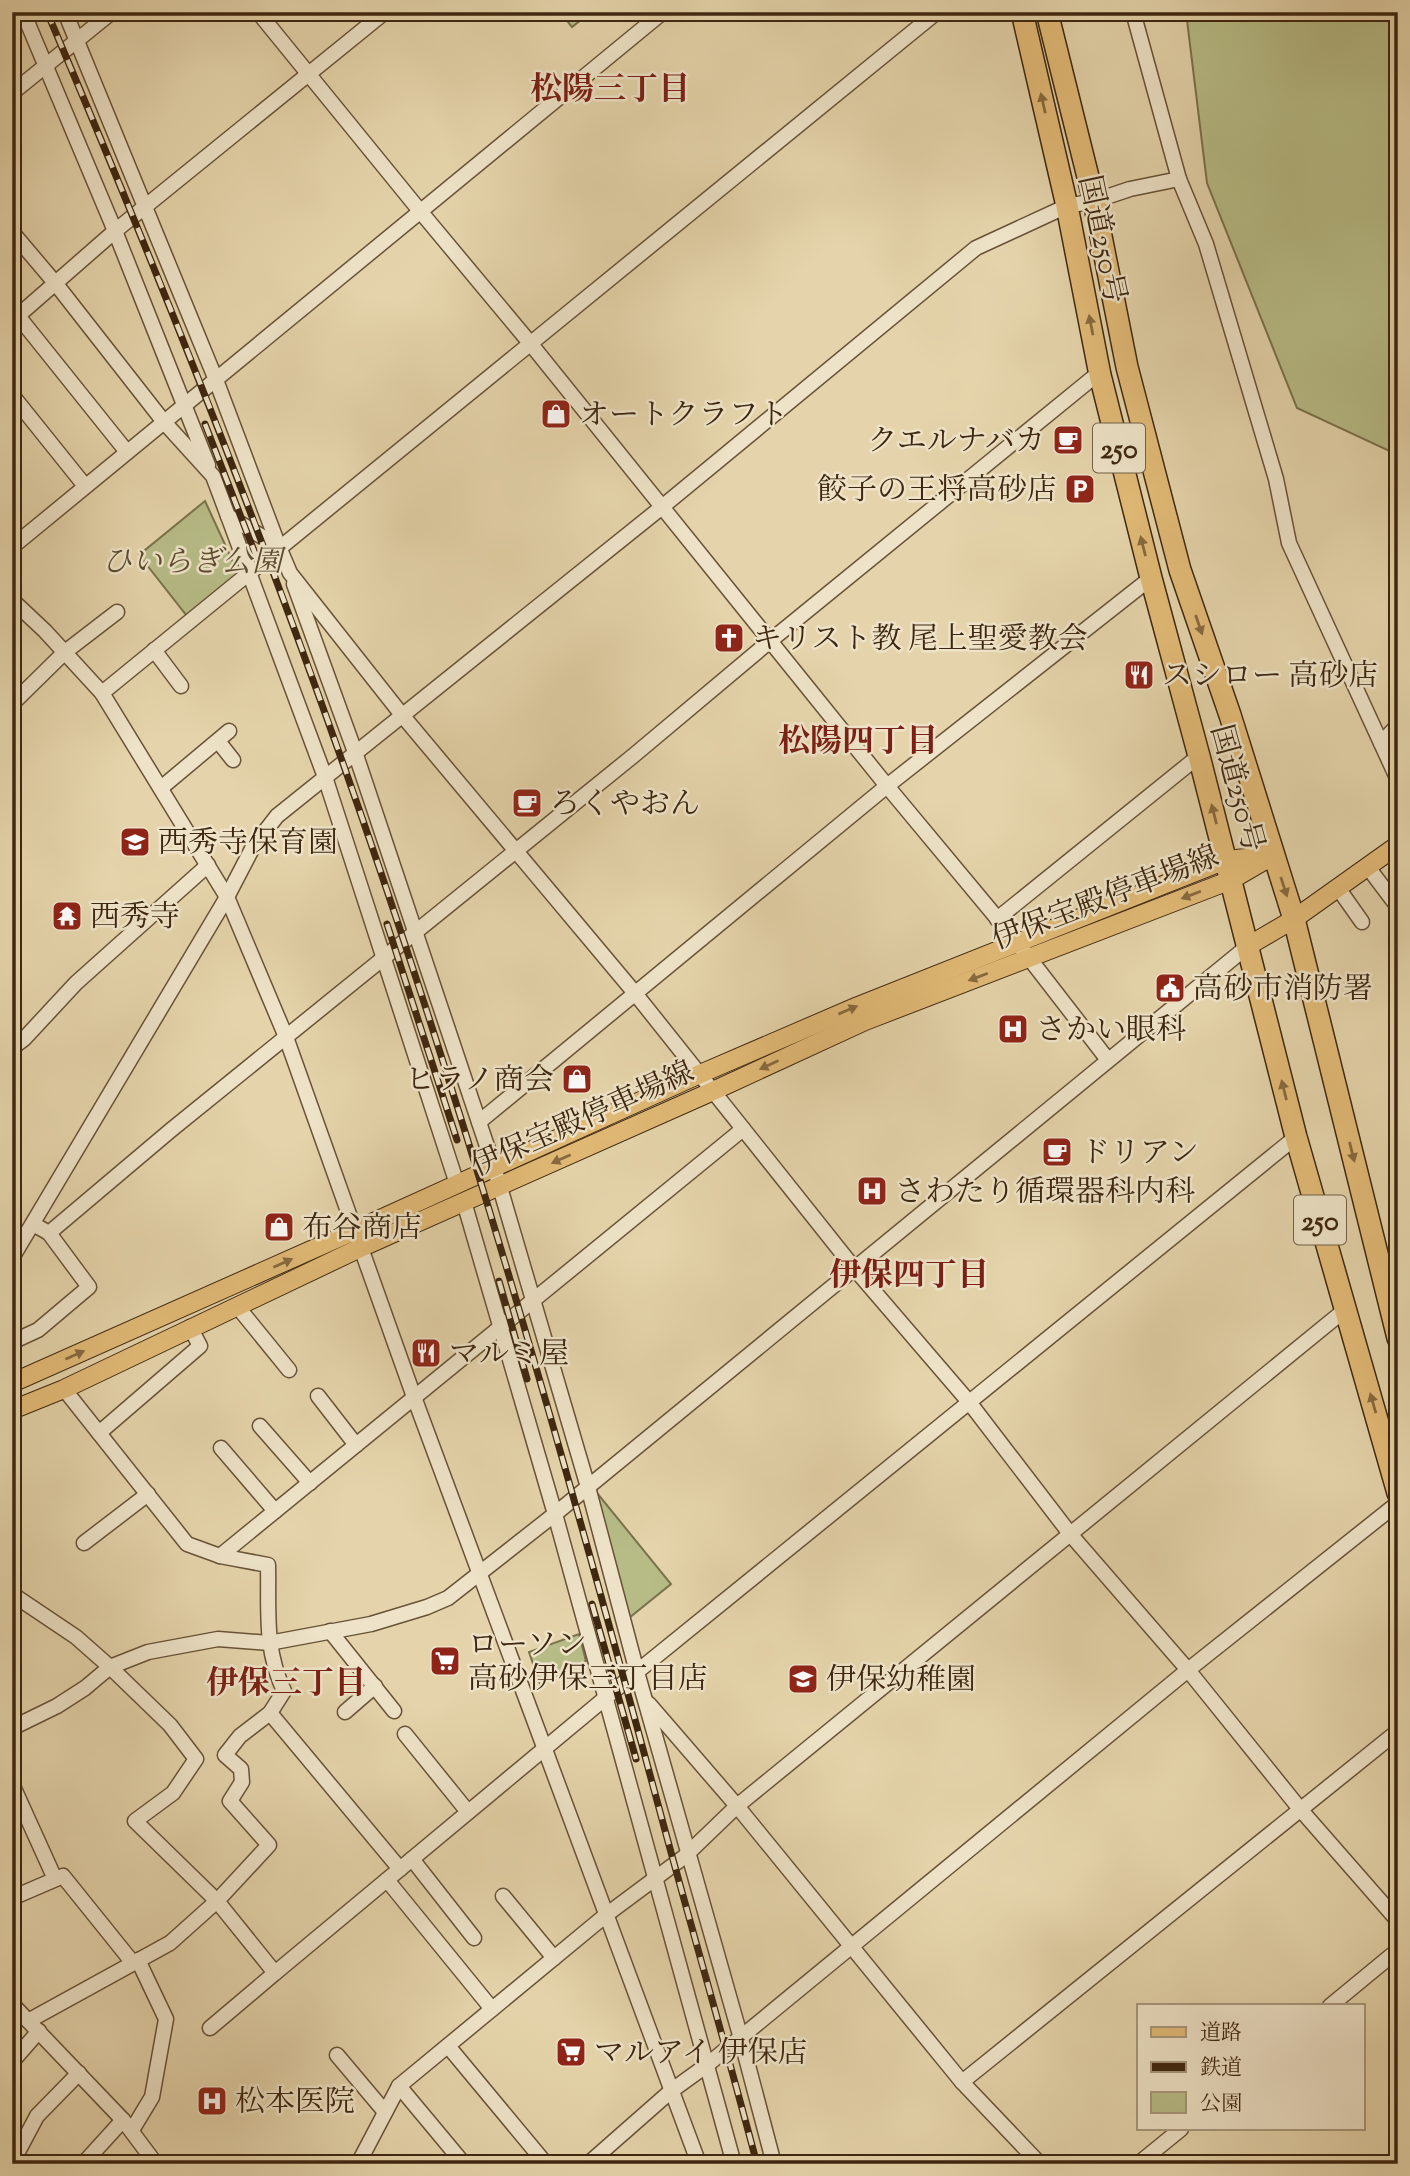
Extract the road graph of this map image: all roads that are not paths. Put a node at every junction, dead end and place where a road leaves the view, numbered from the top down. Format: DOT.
graph roads {
  1 [pos="23,12"];
  2 [pos="65,12"];
  3 [pos="111,12"];
  4 [pos="258,12"];
  5 [pos="385,12"];
  6 [pos="663,12"];
  7 [pos="937,12"];
  8 [pos="1022,12"];
  9 [pos="1047,12"];
  10 [pos="1133,12"];
  11 [pos="77,40"];
  12 [pos="46,65"];
  13 [pos="309,75"];
  14 [pos="12,93"];
  15 [pos="1179,179"];
  16 [pos="1080,203"];
  17 [pos="146,207"];
  18 [pos="419,211"];
  19 [pos="115,231"];
  20 [pos="12,232"];
  21 [pos="56,284"];
  22 [pos="15,319"];
  23 [pos="530,343"];
  24 [pos="1100,372"];
  25 [pos="216,380"];
  26 [pos="12,395"];
  27 [pos="185,405"];
  28 [pos="164,422"];
  29 [pos="127,452"];
  30 [pos="212,476"];
  31 [pos="85,486"];
  32 [pos="662,507"];
  33 [pos="228,516"];
  34 [pos="12,547"];
  35 [pos="279,547"];
  36 [pos="250,573"];
  37 [pos="290,573"];
  38 [pos="1151,578"];
  39 [pos="15,607"];
  40 [pos="117,612"];
  41 [pos="770,641"];
  42 [pos="154,650"];
  43 [pos="65,652"];
  44 [pos="181,686"];
  45 [pos="102,692"];
  46 [pos="12,704"];
  47 [pos="402,715"];
  48 [pos="1398,725"];
  49 [pos="229,731"];
  50 [pos="218,741"];
  51 [pos="1381,743"];
  52 [pos="355,752"];
  53 [pos="1199,756"];
  54 [pos="233,760"];
  55 [pos="325,777"];
  56 [pos="1398,780"];
  57 [pos="887,786"];
  58 [pos="161,788"];
  59 [pos="1398,845"];
  60 [pos="516,851"];
  61 [pos="1274,855"];
  62 [pos="208,865"];
  63 [pos="1367,866"];
  64 [pos="1229,870"];
  65 [pos="1338,888"];
  66 [pos="227,897"];
  67 [pos="1395,903"];
  68 [pos="997,919"];
  69 [pos="1294,919"];
  70 [pos="1362,922"];
  71 [pos="415,932"];
  72 [pos="1016,942"];
  73 [pos="1248,946"];
  74 [pos="385,958"];
  75 [pos="1027,958"];
  76 [pos="634,992"];
  77 [pos="286,1037"];
  78 [pos="12,1048"];
  79 [pos="1108,1060"];
  80 [pos="700,1074"];
  81 [pos="713,1091"];
  82 [pos="479,1122"];
  83 [pos="743,1129"];
  84 [pos="1296,1138"];
  85 [pos="494,1167"];
  86 [pos="457,1184"];
  87 [pos="499,1186"];
  88 [pos="464,1202"];
  89 [pos="33,1224"];
  90 [pos="49,1233"];
  91 [pos="357,1239"];
  92 [pos="12,1258"];
  93 [pos="855,1268"];
  94 [pos="533,1300"];
  95 [pos="237,1306"];
  96 [pos="1346,1309"];
  97 [pos="190,1327"];
  98 [pos="501,1327"];
  99 [pos="1398,1338"];
  100 [pos="12,1342"];
  101 [pos="289,1370"];
  102 [pos="12,1382"];
  103 [pos="64,1389"];
  104 [pos="318,1396"];
  105 [pos="414,1398"];
  106 [pos="969,1402"];
  107 [pos="12,1410"];
  108 [pos="260,1426"];
  109 [pos="99,1433"];
  110 [pos="356,1444"];
  111 [pos="242,1448"];
  112 [pos="310,1483"];
  113 [pos="588,1487"];
  114 [pos="1398,1493"];
  115 [pos="148,1494"];
  116 [pos="1398,1503"];
  117 [pos="275,1511"];
  118 [pos="555,1514"];
  119 [pos="1071,1535"];
  120 [pos="84,1543"];
  121 [pos="220,1556"];
  122 [pos="481,1574"];
  123 [pos="12,1594"];
  124 [pos="330,1631"];
  125 [pos="269,1643"];
  126 [pos="110,1667"];
  127 [pos="1188,1670"];
  128 [pos="637,1672"];
  129 [pos="375,1686"];
  130 [pos="606,1698"];
  131 [pos="645,1699"];
  132 [pos="394,1711"];
  133 [pos="345,1712"];
  134 [pos="270,1713"];
  135 [pos="12,1728"];
  136 [pos="1398,1731"];
  137 [pos="405,1734"];
  138 [pos="545,1749"];
  139 [pos="12,1784"];
  140 [pos="737,1806"];
  141 [pos="1300,1809"];
  142 [pos="468,1812"];
  143 [pos="689,1852"];
  144 [pos="412,1859"];
  145 [pos="400,1869"];
  146 [pos="655,1878"];
  147 [pos="55,1879"];
  148 [pos="387,1880"];
  149 [pos="503,1896"];
  150 [pos="12,1899"];
  151 [pos="217,1901"];
  152 [pos="606,1915"];
  153 [pos="1398,1921"];
  154 [pos="474,1938"];
  155 [pos="850,1947"];
  156 [pos="1398,1950"];
  157 [pos="554,1958"];
  158 [pos="135,1961"];
  159 [pos="275,1973"];
  160 [pos="12,2004"];
  161 [pos="1332,2004"];
  162 [pos="492,2009"];
  163 [pos="35,2026"];
  164 [pos="210,2028"];
  165 [pos="740,2035"];
  166 [pos="448,2046"];
  167 [pos="337,2055"];
  168 [pos="12,2062"];
  169 [pos="707,2065"];
  170 [pos="79,2073"];
  171 [pos="962,2082"];
  172 [pos="399,2086"];
  173 [pos="671,2091"];
  174 [pos="385,2112"];
  175 [pos="127,2125"];
  176 [pos="1180,2130"];
  177 [pos="12,2163"];
  178 [pos="83,2164"];
  179 [pos="156,2164"];
  180 [pos="358,2164"];
  181 [pos="464,2164"];
  182 [pos="546,2164"];
  183 [pos="588,2164"];
  184 [pos="699,2164"];
  185 [pos="734,2164"];
  186 [pos="774,2164"];
  187 [pos="1040,2164"];
  188 [pos="1138,2164"];
  1 -- 12 [label="street"];
  2 -- 11 [label="street"];
  3 -- 11 [label="street"];
  4 -- 13 [label="street"];
  5 -- 13 [label="street"];
  6 -- 18 [label="street"];
  7 -- 23 [label="street"];
  16 -- 8 [label="highway, 国道250号 / 250, one-way"];
  9 -- 16 [label="highway, 国道250号 / 250"];
  10 -- 15 [label="street"];
  11 -- 12 [label="street"];
  11 -- 17 [label="street"];
  12 -- 14 [label="street"];
  12 -- 19 [label="street"];
  13 -- 17 [label="street"];
  13 -- 18 [label="street"];
  15 -- 16 [label="street"];
  15 -- 51 [label="street"];
  24 -- 16 [label="highway, 国道250号 / 250, one-way"];
  16 -- 32 [label="street"];
  16 -- 61 [label="highway, 国道250号 / 250, one-way"];
  17 -- 19 [label="street"];
  17 -- 25 [label="street"];
  18 -- 23 [label="street"];
  18 -- 25 [label="street"];
  19 -- 21 [label="street"];
  19 -- 27 [label="street"];
  20 -- 21 [label="street"];
  21 -- 22 [label="street"];
  21 -- 28 [label="street"];
  22 -- 29 [label="street"];
  23 -- 32 [label="street"];
  23 -- 35 [label="street"];
  38 -- 24 [label="highway, 国道250号 / 250, one-way"];
  24 -- 41 [label="street"];
  25 -- 27 [label="street"];
  25 -- 35 [label="street"];
  26 -- 31 [label="street"];
  27 -- 28 [label="street"];
  27 -- 30 [label="street"];
  28 -- 29 [label="street"];
  28 -- 30 [label="street"];
  29 -- 31 [label="street"];
  30 -- 33 [label="street"];
  31 -- 34 [label="street"];
  32 -- 41 [label="street"];
  32 -- 47 [label="street"];
  33 -- 35 [label="street"];
  33 -- 36 [label="street"];
  35 -- 36 [label="street"];
  35 -- 37 [label="street"];
  36 -- 42 [label="street"];
  36 -- 55 [label="street"];
  37 -- 47 [label="street"];
  37 -- 52 [label="street"];
  38 -- 53 [label="highway, 国道250号 / 250"];
  38 -- 57 [label="street"];
  39 -- 43 [label="street"];
  40 -- 43 [label="street"];
  41 -- 57 [label="street"];
  41 -- 60 [label="street"];
  42 -- 44 [label="street"];
  42 -- 45 [label="street"];
  43 -- 45 [label="street"];
  43 -- 46 [label="street"];
  45 -- 58 [label="street"];
  47 -- 52 [label="street"];
  47 -- 60 [label="street"];
  48 -- 51 [label="street"];
  49 -- 50 [label="street"];
  50 -- 54 [label="street"];
  50 -- 58 [label="street"];
  51 -- 56 [label="street"];
  52 -- 55 [label="street"];
  52 -- 71 [label="street"];
  64 -- 53 [label="highway, 国道250号 / 250, one-way"];
  53 -- 68 [label="street"];
  55 -- 66 [label="street"];
  55 -- 74 [label="street"];
  57 -- 68 [label="street"];
  57 -- 76 [label="street"];
  58 -- 62 [label="street"];
  59 -- 63 [label="main road"];
  60 -- 71 [label="street"];
  60 -- 76 [label="street"];
  61 -- 64 [label="main road, 伊保宝殿停車場線"];
  61 -- 69 [label="highway, 国道250号 / 250, one-way"];
  62 -- 66 [label="street"];
  62 -- 78 [label="street"];
  63 -- 65 [label="main road"];
  63 -- 67 [label="street"];
  64 -- 72 [label="main road, 伊保宝殿停車場線"];
  64 -- 73 [label="highway, 国道250号 / 250"];
  64 -- 75 [label="main road, 伊保宝殿停車場線, one-way"];
  65 -- 69 [label="main road"];
  65 -- 70 [label="street"];
  66 -- 77 [label="street"];
  66 -- 89 [label="street"];
  68 -- 72 [label="street"];
  69 -- 73 [label="main road"];
  69 -- 99 [label="highway, 国道250号 / 250, one-way"];
  71 -- 74 [label="street"];
  71 -- 82 [label="street"];
  72 -- 75 [label="street"];
  80 -- 72 [label="main road, 伊保宝殿停車場線, one-way"];
  73 -- 79 [label="street"];
  84 -- 73 [label="highway, 国道250号 / 250, one-way"];
  74 -- 77 [label="street"];
  74 -- 86 [label="street"];
  75 -- 79 [label="street"];
  75 -- 81 [label="main road, 伊保宝殿停車場線, one-way"];
  76 -- 80 [label="street"];
  76 -- 82 [label="street"];
  77 -- 90 [label="street"];
  77 -- 91 [label="street"];
  79 -- 93 [label="street"];
  80 -- 81 [label="street"];
  80 -- 85 [label="main road, 伊保宝殿停車場線"];
  81 -- 83 [label="street"];
  81 -- 87 [label="main road, 伊保宝殿停車場線, one-way"];
  82 -- 85 [label="street"];
  83 -- 93 [label="street"];
  83 -- 94 [label="street"];
  84 -- 96 [label="highway, 国道250号 / 250"];
  84 -- 106 [label="street"];
  85 -- 86 [label="main road, 伊保宝殿停車場線"];
  85 -- 87 [label="street"];
  86 -- 91 [label="main road, 伊保宝殿停車場線"];
  87 -- 88 [label="main road, 伊保宝殿停車場線"];
  87 -- 94 [label="street"];
  88 -- 91 [label="main road, 伊保宝殿停車場線"];
  88 -- 98 [label="street"];
  89 -- 90 [label="street"];
  89 -- 92 [label="street"];
  90 -- 100 [label="street"];
  91 -- 95 [label="main road, 伊保宝殿停車場線"];
  102 -- 91 [label="main road, 伊保宝殿停車場線, one-way"];
  91 -- 105 [label="street"];
  93 -- 106 [label="street"];
  93 -- 113 [label="street"];
  94 -- 98 [label="street"];
  94 -- 113 [label="street"];
  95 -- 97 [label="main road, 伊保宝殿停車場線"];
  95 -- 101 [label="street"];
  114 -- 96 [label="highway, 国道250号 / 250, one-way"];
  96 -- 119 [label="street"];
  97 -- 103 [label="main road, 伊保宝殿停車場線"];
  97 -- 109 [label="street"];
  98 -- 105 [label="street"];
  98 -- 118 [label="street"];
  103 -- 107 [label="main road, 伊保宝殿停車場線"];
  103 -- 109 [label="street"];
  104 -- 110 [label="street"];
  105 -- 110 [label="street"];
  105 -- 122 [label="street"];
  106 -- 119 [label="street"];
  106 -- 128 [label="street"];
  108 -- 112 [label="street"];
  109 -- 115 [label="street"];
  110 -- 112 [label="street"];
  111 -- 117 [label="street"];
  112 -- 117 [label="street"];
  113 -- 118 [label="street"];
  113 -- 128 [label="street"];
  115 -- 120 [label="street"];
  115 -- 121 [label="street"];
  116 -- 127 [label="street"];
  117 -- 121 [label="street"];
  118 -- 122 [label="street"];
  118 -- 130 [label="street"];
  119 -- 127 [label="street"];
  119 -- 140 [label="street"];
  121 -- 125 [label="street"];
  122 -- 124 [label="street"];
  122 -- 138 [label="street"];
  123 -- 126 [label="street"];
  124 -- 125 [label="street"];
  124 -- 129 [label="street"];
  125 -- 126 [label="street"];
  125 -- 134 [label="street"];
  126 -- 135 [label="street"];
  126 -- 151 [label="street"];
  127 -- 141 [label="street"];
  127 -- 155 [label="street"];
  128 -- 130 [label="street"];
  128 -- 131 [label="street"];
  129 -- 132 [label="street"];
  129 -- 133 [label="street"];
  130 -- 138 [label="street"];
  130 -- 146 [label="street"];
  131 -- 140 [label="street"];
  131 -- 143 [label="street"];
  134 -- 145 [label="street"];
  134 -- 151 [label="street"];
  136 -- 141 [label="street"];
  137 -- 142 [label="street"];
  138 -- 142 [label="street"];
  138 -- 152 [label="street"];
  139 -- 147 [label="street"];
  140 -- 143 [label="street"];
  140 -- 155 [label="street"];
  141 -- 153 [label="street"];
  141 -- 171 [label="street"];
  142 -- 144 [label="street"];
  143 -- 146 [label="street"];
  143 -- 165 [label="street"];
  144 -- 145 [label="street"];
  144 -- 154 [label="street"];
  145 -- 148 [label="street"];
  146 -- 152 [label="street"];
  146 -- 169 [label="street"];
  147 -- 150 [label="street"];
  147 -- 158 [label="street"];
  148 -- 159 [label="street"];
  148 -- 162 [label="street"];
  149 -- 157 [label="street"];
  151 -- 158 [label="street"];
  151 -- 159 [label="street"];
  152 -- 157 [label="street"];
  152 -- 173 [label="street"];
  155 -- 165 [label="street"];
  155 -- 171 [label="street"];
  156 -- 161 [label="street"];
  157 -- 162 [label="street"];
  158 -- 163 [label="street"];
  158 -- 175 [label="street"];
  159 -- 164 [label="street"];
  160 -- 163 [label="street"];
  162 -- 166 [label="street"];
  163 -- 168 [label="street"];
  163 -- 170 [label="street"];
  165 -- 169 [label="street"];
  165 -- 186 [label="street"];
  166 -- 172 [label="street"];
  166 -- 182 [label="street"];
  167 -- 174 [label="street"];
  169 -- 173 [label="street"];
  169 -- 185 [label="street"];
  170 -- 175 [label="street"];
  170 -- 177 [label="street"];
  171 -- 187 [label="street"];
  172 -- 174 [label="street"];
  172 -- 181 [label="street"];
  173 -- 183 [label="street"];
  173 -- 184 [label="street"];
  174 -- 180 [label="street"];
  175 -- 178 [label="street"];
  175 -- 179 [label="street"];
  176 -- 188 [label="street"];
}
